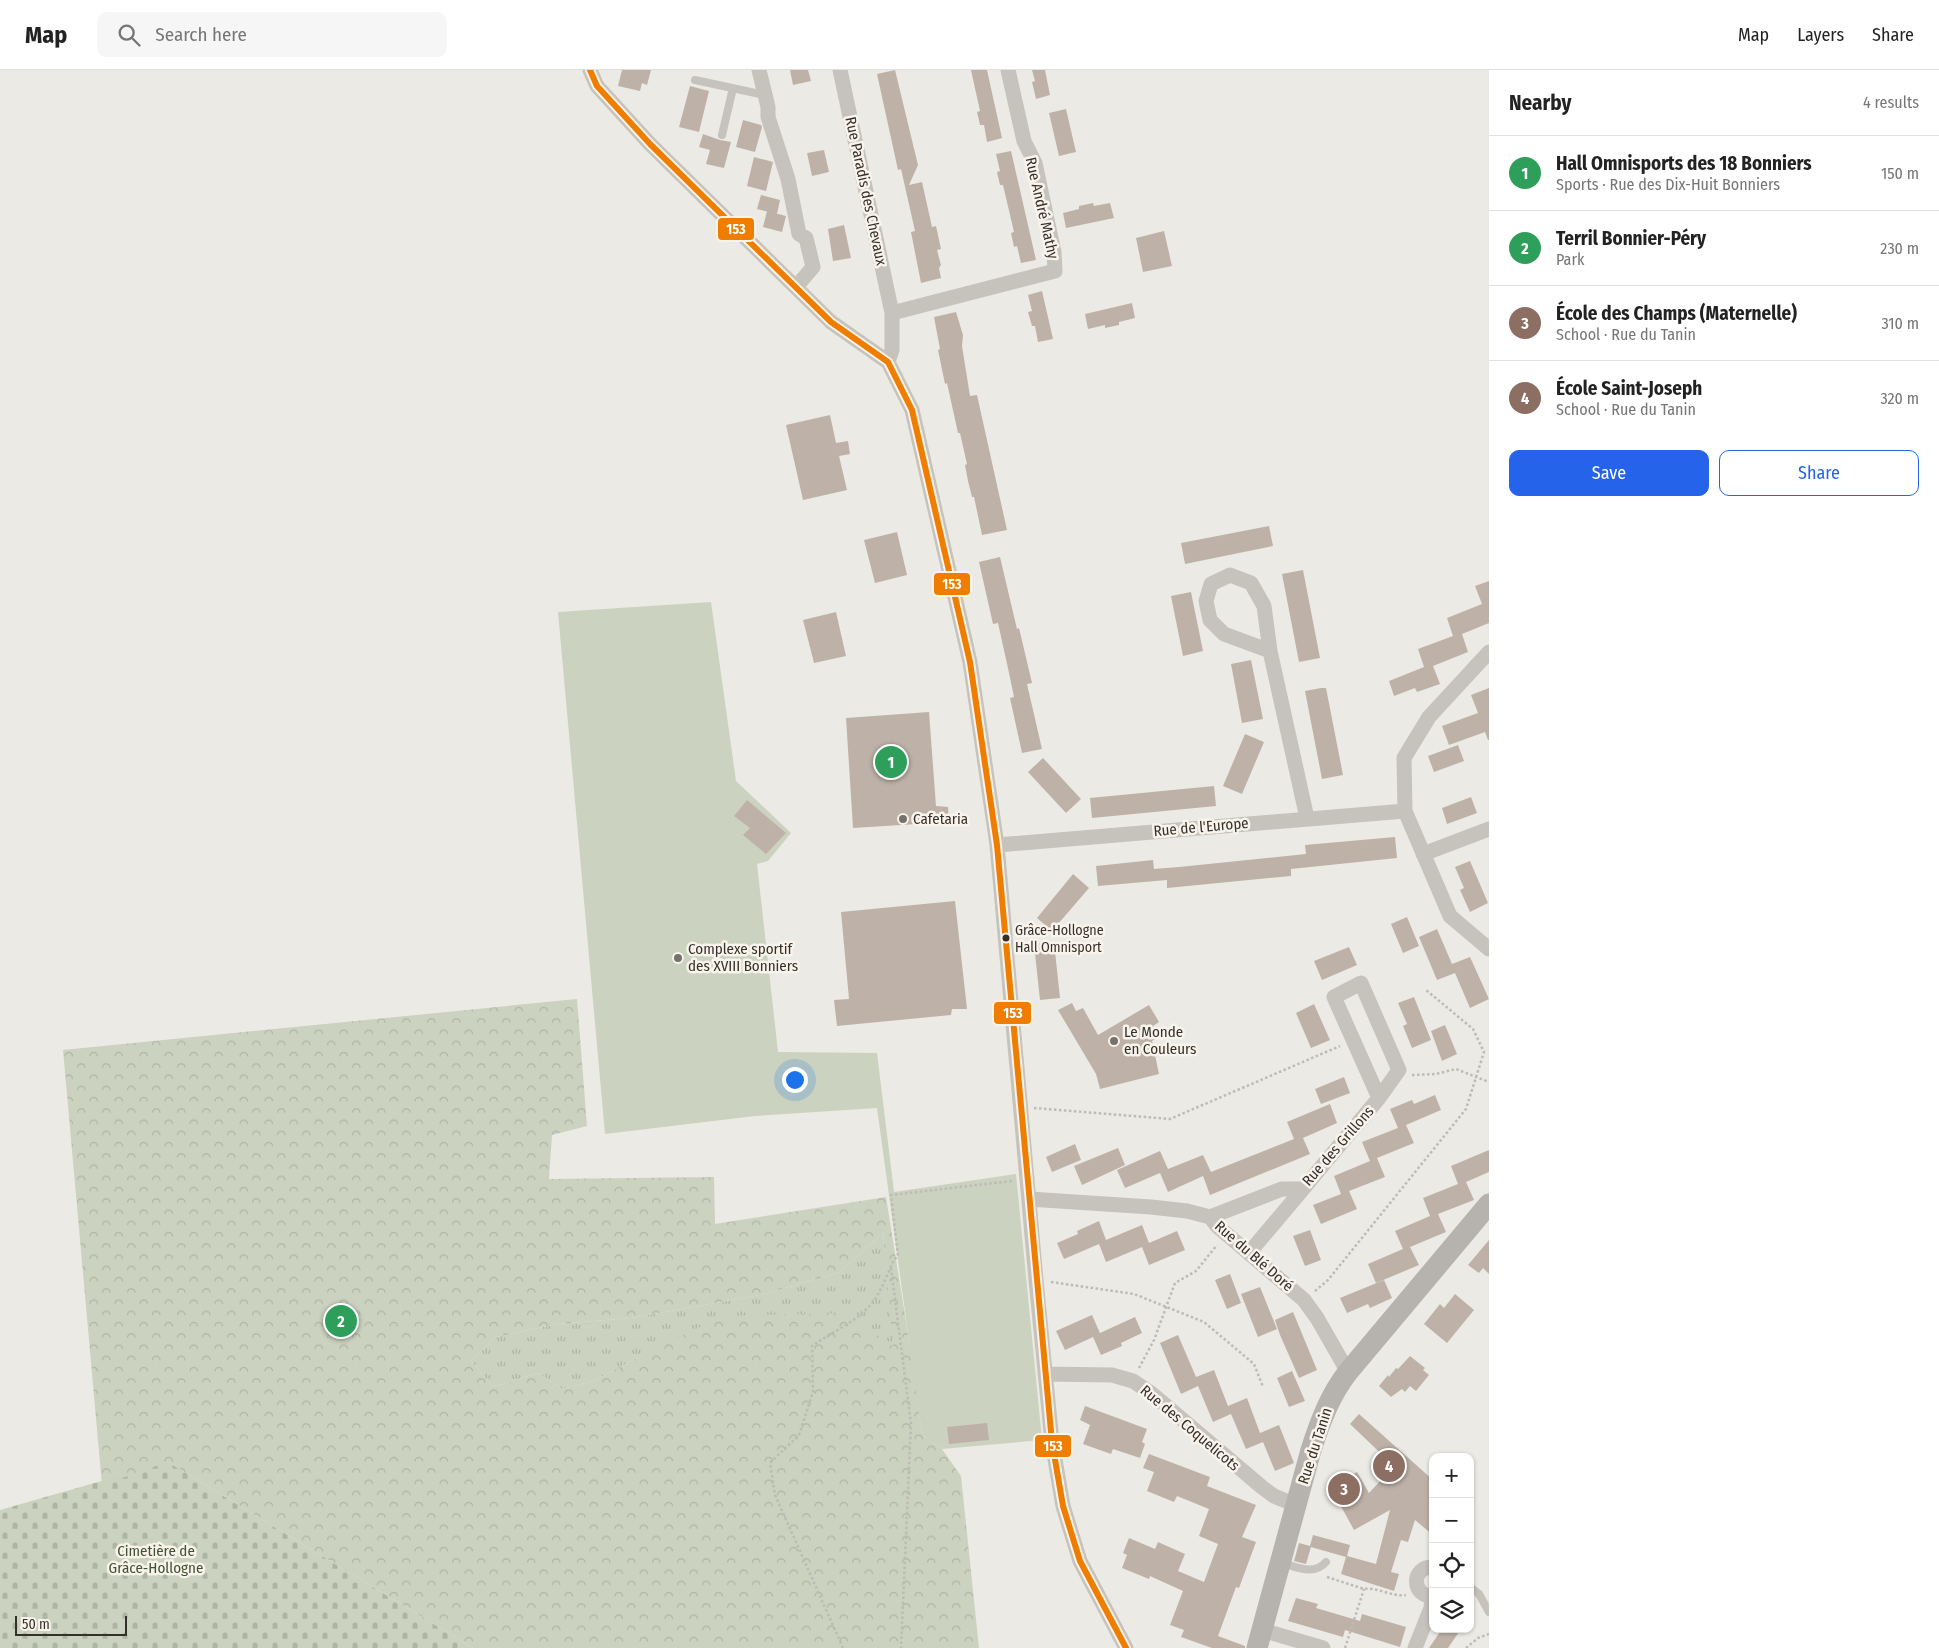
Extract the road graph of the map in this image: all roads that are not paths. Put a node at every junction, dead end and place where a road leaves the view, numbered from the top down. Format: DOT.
graph roads {
  1 [pos="590,70"];
  2 [pos="759,70"];
  3 [pos="840,70"];
  4 [pos="1008,70"];
  5 [pos="695,80"];
  6 [pos="733,88"];
  7 [pos="765,95"];
  8 [pos="722,134"];
  9 [pos="796,287"];
  10 [pos="892,313"];
  11 [pos="888,362"];
  12 [pos="1270,651"];
  13 [pos="1489,652"];
  14 [pos="1405,811"];
  15 [pos="1307,818"];
  16 [pos="1489,829"];
  17 [pos="997,845"];
  18 [pos="1423,854"];
  19 [pos="1489,949"];
  20 [pos="1379,1098"];
  21 [pos="1303,1189"];
  22 [pos="1028,1199"];
  23 [pos="1489,1204"];
  24 [pos="1210,1217"];
  25 [pos="1249,1253"];
  26 [pos="1348,1372"];
  27 [pos="1045,1374"];
  28 [pos="1296,1505"];
  29 [pos="1326,1562"];
  30 [pos="1280,1563"];
  31 [pos="1429,1568"];
  32 [pos="1474,1591"];
  33 [pos="1428,1594"];
  34 [pos="1489,1612"];
  35 [pos="1259,1639"];
  36 [pos="1126,1648"];
  37 [pos="1323,1648"];
  38 [pos="1415,1648"];
  1 -- 9 [label="street"];
  2 -- 7 [label="street"];
  3 -- 10 [label="street, Rue Paradis des Chevaux"];
  4 -- 10 [label="street, Rue André Mathy"];
  5 -- 6 [label="lane"];
  6 -- 7 [label="lane"];
  6 -- 8 [label="lane"];
  7 -- 9 [label="street"];
  9 -- 11 [label="street"];
  10 -- 11 [label="street, Rue Paradis des Chevaux"];
  11 -- 17 [label="street"];
  12 -- 12 [label="street"];
  12 -- 15 [label="street"];
  13 -- 14 [label="street"];
  14 -- 15 [label="street, Rue de l'Europe"];
  14 -- 18 [label="street"];
  15 -- 17 [label="street, Rue de l'Europe"];
  16 -- 18 [label="street"];
  17 -- 22 [label="street"];
  18 -- 19 [label="street"];
  20 -- 20 [label="street, Rue des Grillons"];
  20 -- 21 [label="street, Rue des Grillons"];
  21 -- 24 [label="street, Rue des Grillons"];
  21 -- 25 [label="street"];
  22 -- 24 [label="street, Rue du Blé Doré"];
  22 -- 27 [label="street"];
  23 -- 26 [label="street, Rue du Tanin"];
  24 -- 25 [label="street, Rue du Blé Doré"];
  25 -- 26 [label="street, Rue du Blé Doré"];
  26 -- 28 [label="street, Rue du Tanin"];
  27 -- 28 [label="street, Rue des Coquelicots"];
  27 -- 36 [label="street"];
  28 -- 30 [label="street, Rue du Tanin"];
  29 -- 30 [label="lane"];
  30 -- 35 [label="street, Rue du Tanin"];
  31 -- 33 [label="street"];
  32 -- 34 [label="lane"];
  33 -- 38 [label="street"];
  35 -- 37 [label="street"];
}
